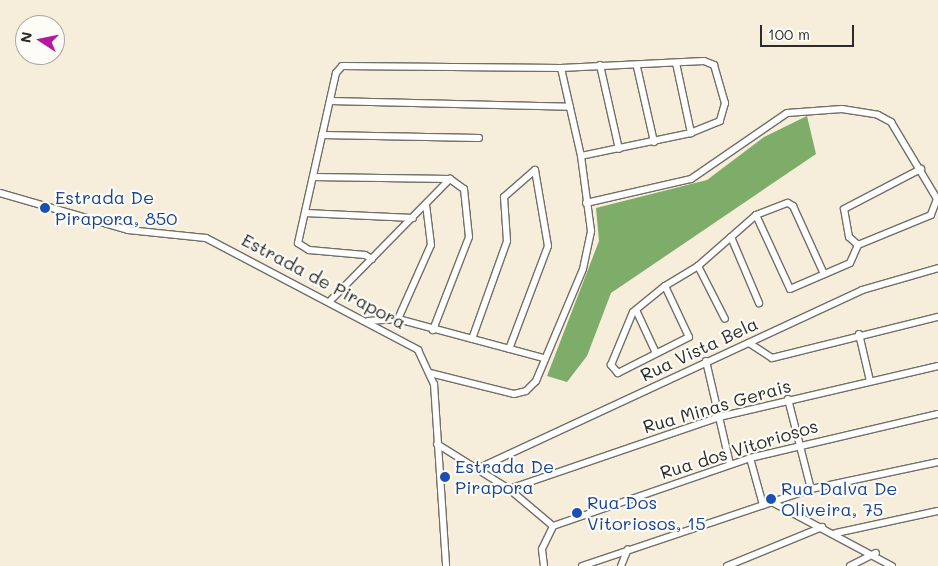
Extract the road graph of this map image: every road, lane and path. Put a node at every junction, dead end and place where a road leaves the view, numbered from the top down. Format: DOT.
graph roads {
  1 [pos="676,63"];
  2 [pos="600,65"];
  3 [pos="638,67"];
  4 [pos="561,68"];
  5 [pos="330,101"];
  6 [pos="570,107"];
  7 [pos="691,133"];
  8 [pos="322,135"];
  9 [pos="479,138"];
  10 [pos="654,142"];
  11 [pos="618,149"];
  12 [pos="581,156"];
  13 [pos="921,168"];
  14 [pos="313,177"];
  15 [pos="450,179"];
  16 [pos="0,193"];
  17 [pos="938,200"];
  18 [pos="586,203"];
  19 [pos="426,206"];
  20 [pos="305,213"];
  21 [pos="756,215"];
  22 [pos="413,218"];
  23 [pos="731,237"];
  24 [pos="858,245"];
  25 [pos="372,259"];
  26 [pos="698,266"];
  27 [pos="938,268"];
  28 [pos="824,274"];
  29 [pos="665,286"];
  30 [pos="331,300"];
  31 [pos="759,303"];
  32 [pos="636,310"];
  33 [pos="938,317"];
  34 [pos="398,319"];
  35 [pos="725,319"];
  36 [pos="368,321"];
  37 [pos="434,330"];
  38 [pos="859,334"];
  39 [pos="472,339"];
  40 [pos="749,342"];
  41 [pos="510,349"];
  42 [pos="656,354"];
  43 [pos="544,358"];
  44 [pos="706,361"];
  45 [pos="938,366"];
  46 [pos="430,373"];
  47 [pos="870,381"];
  48 [pos="788,399"];
  49 [pos="938,414"];
  50 [pos="720,417"];
  51 [pos="438,444"];
  52 [pos="800,444"];
  53 [pos="750,458"];
  54 [pos="938,462"];
  55 [pos="730,464"];
  56 [pos="477,469"];
  57 [pos="508,489"];
  58 [pos="811,489"];
  59 [pos="772,502"];
  60 [pos="763,505"];
  61 [pos="938,511"];
  62 [pos="553,526"];
  63 [pos="822,527"];
  64 [pos="836,533"];
  65 [pos="628,549"];
  66 [pos="876,553"];
  67 [pos="446,566"];
  68 [pos="544,566"];
  69 [pos="582,566"];
  70 [pos="621,566"];
  71 [pos="727,566"];
  72 [pos="850,566"];
  73 [pos="892,566"];
  1 -- 3 [label="street"];
  1 -- 7 [label="street"];
  1 -- 7 [label="street"];
  2 -- 3 [label="street"];
  2 -- 4 [label="street"];
  2 -- 11 [label="street"];
  3 -- 10 [label="street"];
  4 -- 5 [label="street"];
  4 -- 6 [label="street"];
  5 -- 6 [label="street"];
  5 -- 8 [label="street"];
  6 -- 12 [label="street"];
  7 -- 10 [label="street"];
  8 -- 9 [label="street"];
  8 -- 14 [label="street"];
  10 -- 11 [label="street"];
  11 -- 12 [label="street"];
  12 -- 18 [label="street"];
  13 -- 17 [label="street"];
  13 -- 18 [label="street"];
  13 -- 24 [label="street"];
  14 -- 15 [label="street"];
  14 -- 20 [label="street"];
  15 -- 19 [label="street"];
  15 -- 37 [label="street"];
  16 -- 30 [label="street, Estrada de Pirapora"];
  17 -- 24 [label="street"];
  18 -- 43 [label="street"];
  19 -- 22 [label="street"];
  19 -- 34 [label="street"];
  20 -- 22 [label="street"];
  20 -- 25 [label="street"];
  21 -- 23 [label="street"];
  21 -- 28 [label="street"];
  21 -- 28 [label="street"];
  22 -- 25 [label="street"];
  23 -- 26 [label="street"];
  23 -- 31 [label="street"];
  24 -- 28 [label="street"];
  25 -- 30 [label="street"];
  26 -- 29 [label="street"];
  26 -- 35 [label="street"];
  27 -- 40 [label="street, Rua Vista Bela"];
  29 -- 32 [label="street"];
  29 -- 42 [label="street"];
  30 -- 36 [label="street, Estrada de Pirapora"];
  32 -- 42 [label="street"];
  32 -- 42 [label="street"];
  33 -- 38 [label="street"];
  34 -- 36 [label="street"];
  34 -- 37 [label="street"];
  36 -- 46 [label="street, Estrada de Pirapora"];
  37 -- 39 [label="street"];
  38 -- 40 [label="street"];
  38 -- 47 [label="street"];
  39 -- 41 [label="street"];
  39 -- 41 [label="street"];
  40 -- 44 [label="street, Rua Vista Bela"];
  41 -- 43 [label="street"];
  43 -- 46 [label="street"];
  44 -- 50 [label="street"];
  44 -- 56 [label="street, Rua Vista Bela"];
  45 -- 47 [label="street, Rua Minas Gerais"];
  46 -- 51 [label="street, Estrada de Pirapora"];
  47 -- 48 [label="street, Rua Minas Gerais"];
  48 -- 50 [label="street, Rua Minas Gerais"];
  48 -- 52 [label="street"];
  49 -- 52 [label="street, Rua dos Vitoriosos"];
  50 -- 55 [label="street"];
  50 -- 57 [label="street, Rua Minas Gerais"];
  51 -- 56 [label="street"];
  51 -- 67 [label="street, Estrada de Pirapora"];
  52 -- 53 [label="street, Rua dos Vitoriosos"];
  52 -- 58 [label="street"];
  53 -- 55 [label="street, Rua dos Vitoriosos"];
  53 -- 60 [label="street"];
  54 -- 58 [label="street"];
  55 -- 62 [label="street, Rua dos Vitoriosos"];
  56 -- 57 [label="street"];
  57 -- 62 [label="street"];
  58 -- 59 [label="street"];
  59 -- 60 [label="street"];
  59 -- 63 [label="street"];
  60 -- 65 [label="street"];
  61 -- 64 [label="street"];
  62 -- 68 [label="street"];
  63 -- 64 [label="street"];
  63 -- 71 [label="street"];
  64 -- 66 [label="street"];
  65 -- 69 [label="street"];
  65 -- 70 [label="street"];
  66 -- 72 [label="street"];
  66 -- 73 [label="street"];
}
